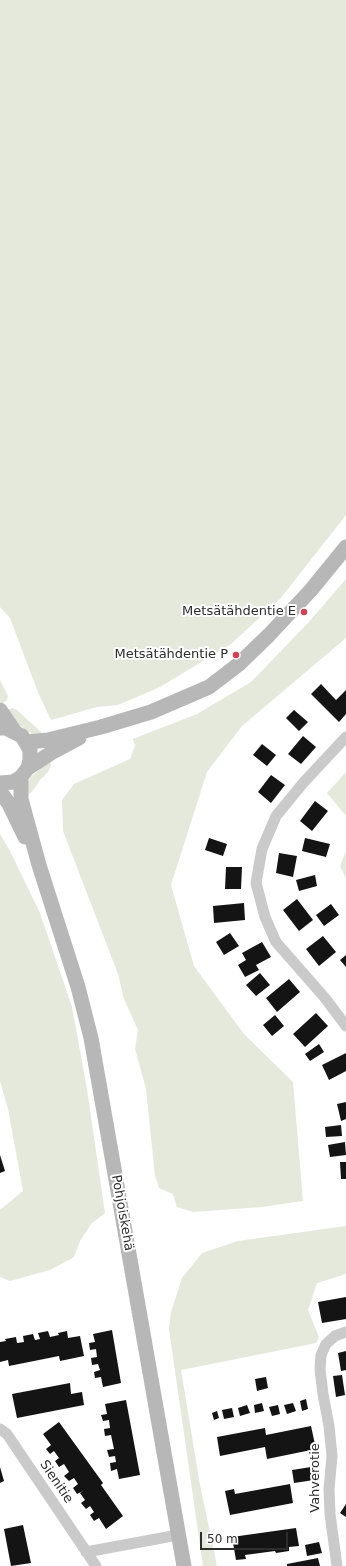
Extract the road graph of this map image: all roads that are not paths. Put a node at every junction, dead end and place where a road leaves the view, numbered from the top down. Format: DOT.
graph roads {
  1 [pos="346,547"];
  2 [pos="0,710"];
  3 [pos="101,727"];
  4 [pos="0,728"];
  5 [pos="15,732"];
  6 [pos="346,737"];
  7 [pos="27,742"];
  8 [pos="24,773"];
  9 [pos="0,782"];
  10 [pos="0,791"];
  11 [pos="39,865"];
  12 [pos="346,1026"];
  13 [pos="346,1332"];
  14 [pos="0,1429"];
  15 [pos="178,1535"];
  16 [pos="86,1552"];
  17 [pos="96,1566"];
  18 [pos="184,1566"];
  19 [pos="337,1566"];
  1 -- 3 [label="main road"];
  2 -- 5 [label="main road"];
  3 -- 7 [label="main road"];
  3 -- 8 [label="main road"];
  4 -- 5 [label="main road"];
  5 -- 7 [label="main road"];
  6 -- 12 [label="street"];
  7 -- 8 [label="main road, Pohjoiskehä"];
  8 -- 9 [label="main road"];
  8 -- 11 [label="main road, Pohjoiskehä"];
  10 -- 11 [label="main road, Pohjoiskehä"];
  11 -- 15 [label="main road, Pohjoiskehä"];
  13 -- 19 [label="street, Vahverotie"];
  14 -- 16 [label="street, Sienitie"];
  15 -- 16 [label="street"];
  15 -- 18 [label="main road, Pohjoiskehä"];
  16 -- 17 [label="street, Sienitie"];
}
